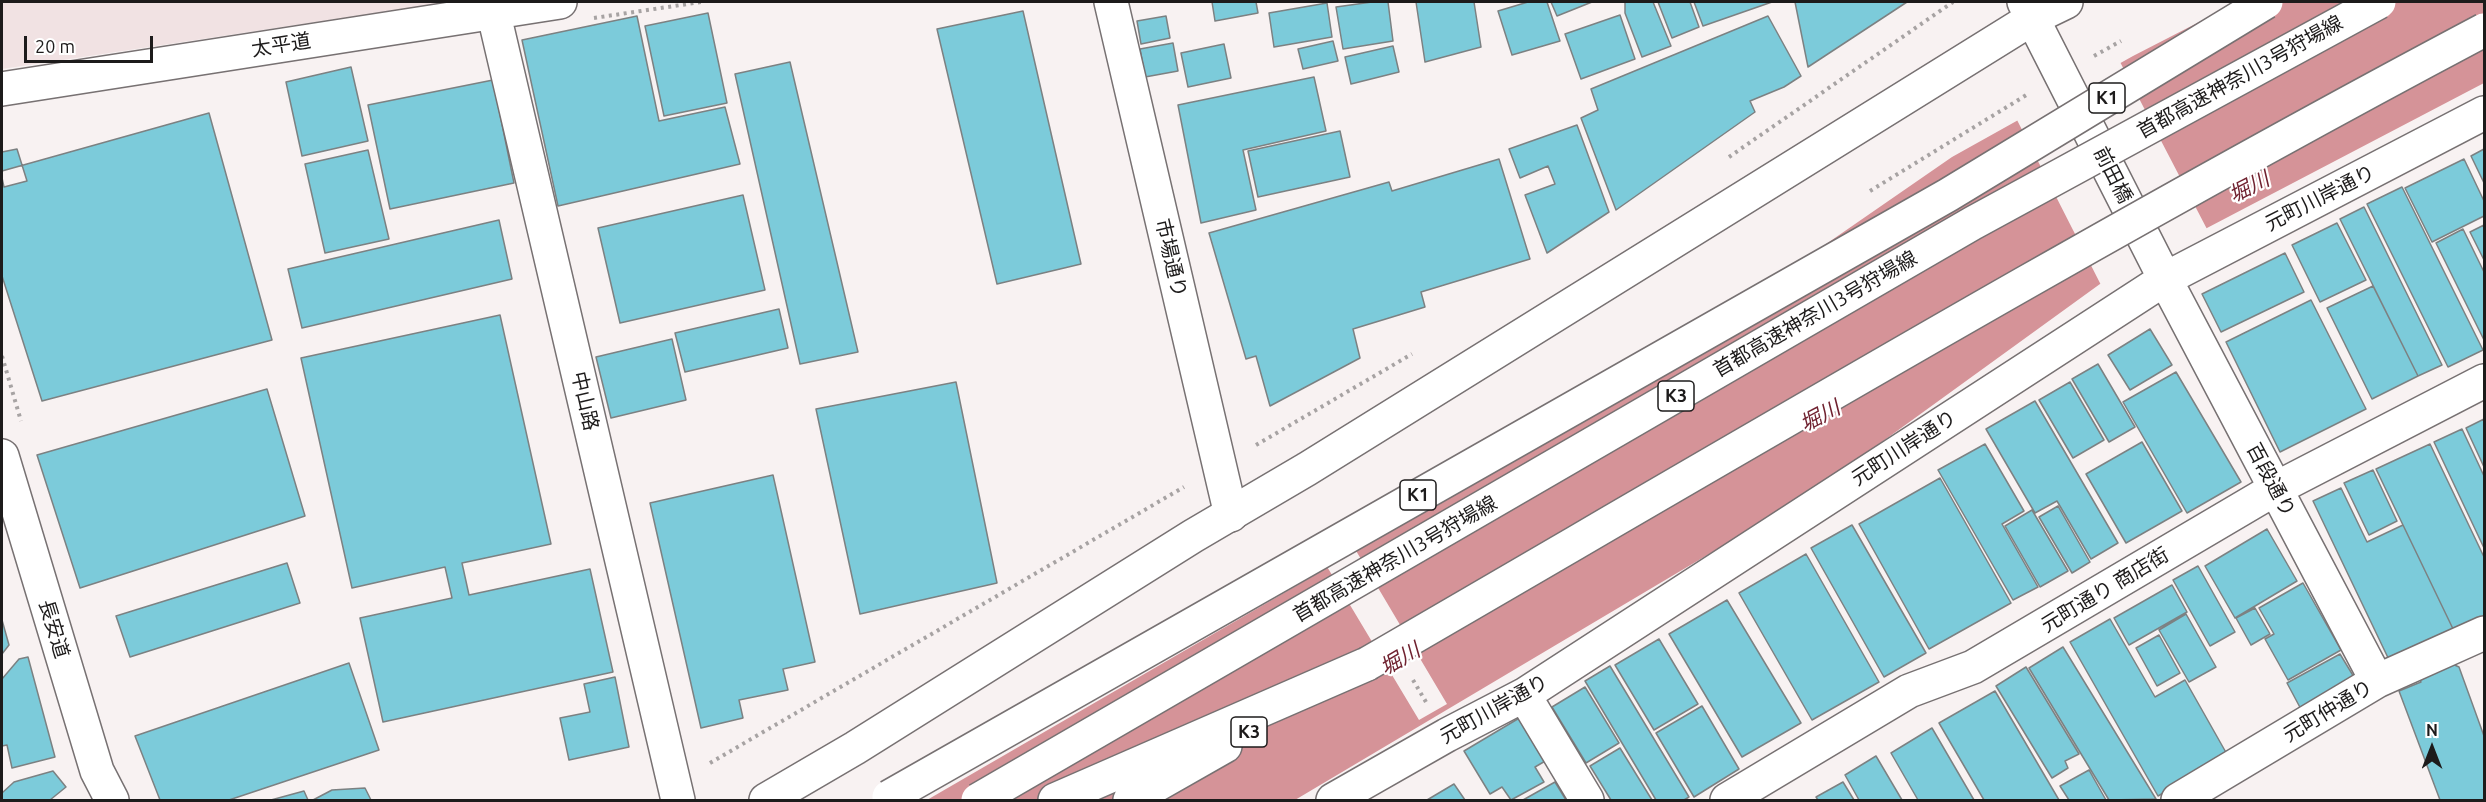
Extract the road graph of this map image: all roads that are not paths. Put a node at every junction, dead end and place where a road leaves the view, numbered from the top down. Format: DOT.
graph roads {
  1 [pos="560,2"];
  2 [pos="1111,2"];
  3 [pos="2066,2"];
  4 [pos="2266,2"];
  5 [pos="2379,2"];
  6 [pos="492,6"];
  7 [pos="2029,10"];
  8 [pos="2484,30"];
  9 [pos="2,89"];
  10 [pos="2484,113"];
  11 [pos="2162,271"];
  12 [pos="2484,381"];
  13 [pos="2,456"];
  14 [pos="2275,489"];
  15 [pos="1231,515"];
  16 [pos="2484,633"];
  17 [pos="1367,664"];
  18 [pos="2377,681"];
  19 [pos="1524,695"];
  20 [pos="676,792"];
  21 [pos="112,801"];
  22 [pos="766,801"];
  23 [pos="884,801"];
  24 [pos="978,801"];
  25 [pos="1055,801"];
  26 [pos="1130,801"];
  27 [pos="1333,801"];
  28 [pos="1587,801"];
  29 [pos="1727,801"];
  30 [pos="2178,801"];
  1 -- 6 [label="main road, 太平道"];
  2 -- 15 [label="main road, 市場通り"];
  3 -- 7 [label="main road"];
  4 -- 23 [label="main road, K1, bridge"];
  5 -- 24 [label="main road, 首都高速神奈川3号狩場線 / K3, bridge"];
  6 -- 9 [label="main road, 太平道"];
  6 -- 20 [label="main road, 中山路"];
  7 -- 11 [label="main road, 前田橋, bridge"];
  7 -- 15 [label="main road"];
  8 -- 17 [label="main road, K3, bridge"];
  10 -- 11 [label="main road, 元町川岸通り"];
  11 -- 14 [label="main road, 百段通り"];
  11 -- 19 [label="main road, 元町川岸通り"];
  12 -- 14 [label="main road, 元町通り 商店街"];
  13 -- 21 [label="main road, 長安道"];
  14 -- 18 [label="main road, 百段通り"];
  14 -- 29 [label="main road, 元町通り 商店街"];
  15 -- 22 [label="main road"];
  16 -- 18 [label="main road, 元町仲通り"];
  17 -- 25 [label="main road"];
  17 -- 26 [label="main road, K3"];
  18 -- 30 [label="main road, 元町仲通り"];
  19 -- 27 [label="main road, 元町川岸通り"];
  19 -- 28 [label="main road"];
}
